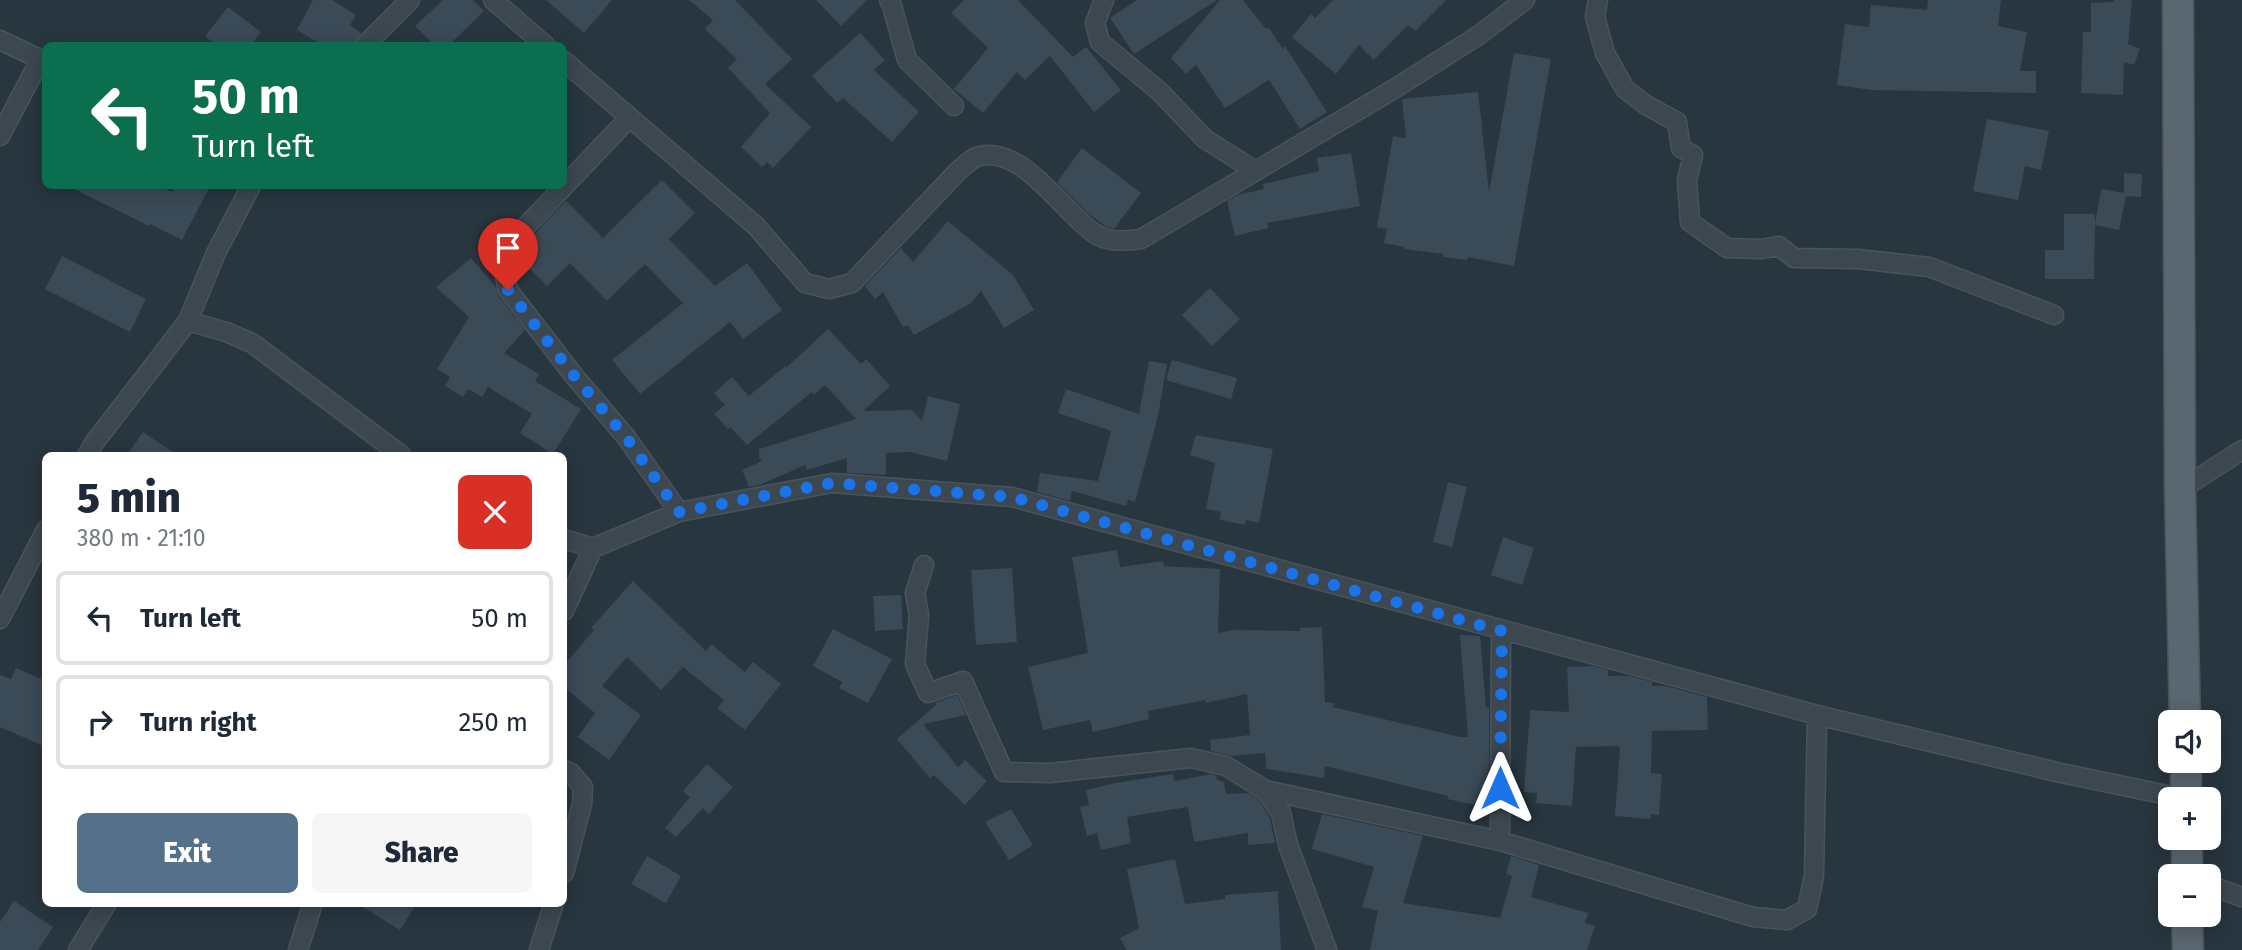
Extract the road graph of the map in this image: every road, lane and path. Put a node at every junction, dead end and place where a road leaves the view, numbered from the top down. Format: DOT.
graph roads {
  1 [pos="410,0"];
  2 [pos="493,0"];
  3 [pos="889,0"];
  4 [pos="1104,0"];
  5 [pos="1524,0"];
  6 [pos="1598,0"];
  7 [pos="2178,0"];
  8 [pos="0,40"];
  9 [pos="368,42"];
  10 [pos="541,42"];
  11 [pos="42,61"];
  12 [pos="42,63"];
  13 [pos="567,64"];
  14 [pos="954,106"];
  15 [pos="629,118"];
  16 [pos="0,136"];
  17 [pos="1254,170"];
  18 [pos="567,183"];
  19 [pos="249,189"];
  20 [pos="562,189"];
  21 [pos="2053,315"];
  22 [pos="188,321"];
  23 [pos="2242,450"];
  24 [pos="89,452"];
  25 [pos="397,452"];
  26 [pos="2180,490"];
  27 [pos="679,512"];
  28 [pos="42,538"];
  29 [pos="567,540"];
  30 [pos="593,548"];
  31 [pos="925,565"];
  32 [pos="567,604"];
  33 [pos="0,619"];
  34 [pos="1502,631"];
  35 [pos="2185,710"];
  36 [pos="1817,715"];
  37 [pos="567,771"];
  38 [pos="1265,790"];
  39 [pos="2158,793"];
  40 [pos="1500,841"];
  41 [pos="567,861"];
  42 [pos="2221,890"];
  43 [pos="2242,897"];
  44 [pos="105,907"];
  45 [pos="312,907"];
  46 [pos="553,907"];
  47 [pos="2188,927"];
  48 [pos="78,950"];
  49 [pos="298,950"];
  50 [pos="539,950"];
  51 [pos="1327,950"];
  52 [pos="2188,950"];
  1 -- 9 [label="street"];
  2 -- 10 [label="street"];
  3 -- 14 [label="street"];
  4 -- 17 [label="street"];
  5 -- 17 [label="street"];
  6 -- 21 [label="street"];
  7 -- 26 [label="main road"];
  8 -- 11 [label="street"];
  12 -- 16 [label="street"];
  13 -- 15 [label="street"];
  15 -- 17 [label="street"];
  15 -- 18 [label="street"];
  19 -- 22 [label="street"];
  20 -- 27 [label="street"];
  22 -- 24 [label="street"];
  22 -- 25 [label="street"];
  23 -- 26 [label="street"];
  26 -- 35 [label="main road"];
  27 -- 30 [label="street"];
  27 -- 34 [label="street"];
  28 -- 33 [label="street"];
  29 -- 30 [label="street"];
  30 -- 32 [label="street"];
  31 -- 38 [label="street"];
  34 -- 36 [label="street"];
  34 -- 40 [label="street"];
  36 -- 39 [label="street"];
  36 -- 40 [label="street"];
  37 -- 41 [label="street"];
  38 -- 40 [label="street"];
  38 -- 51 [label="street"];
  42 -- 43 [label="street"];
  44 -- 48 [label="street"];
  45 -- 49 [label="street"];
  46 -- 50 [label="street"];
  47 -- 52 [label="main road"];
}
